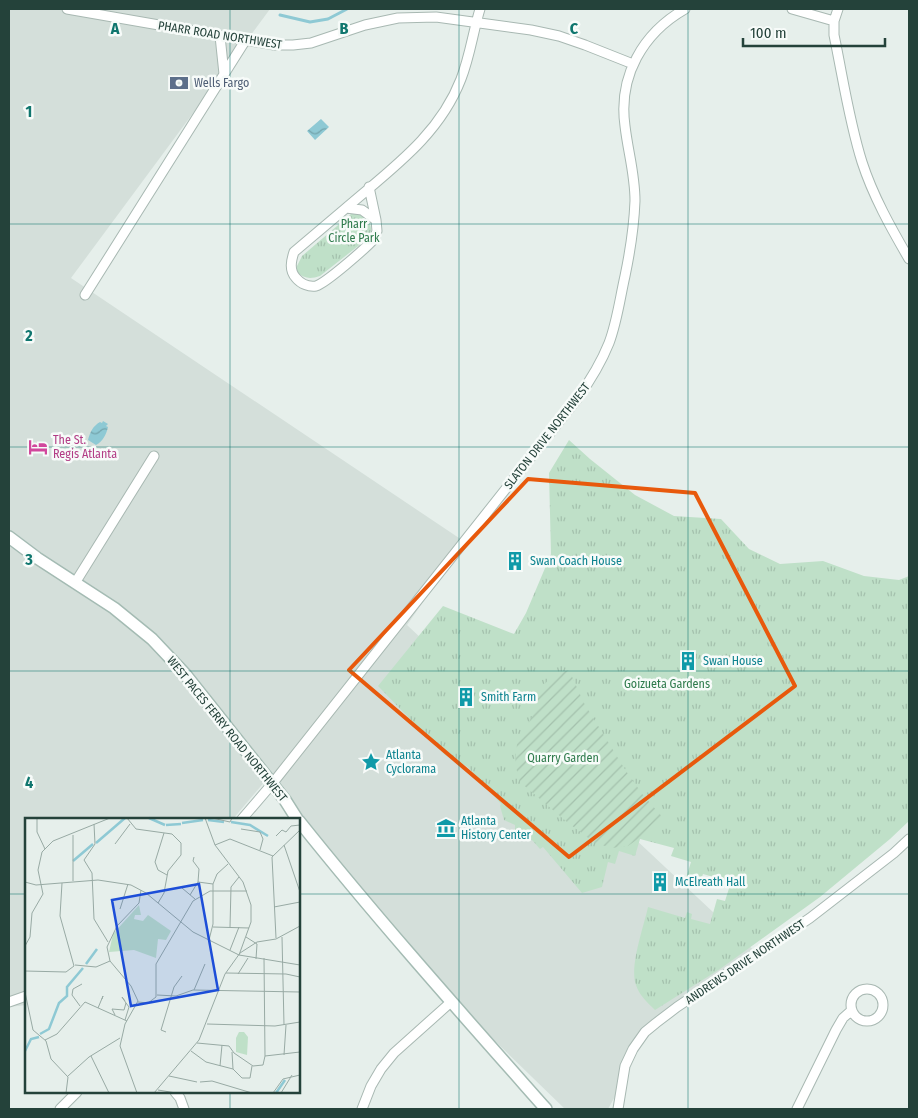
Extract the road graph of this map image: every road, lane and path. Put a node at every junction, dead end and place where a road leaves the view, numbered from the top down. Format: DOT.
graph roads {
  1 [pos="67,9"];
  2 [pos="480,9"];
  3 [pos="685,9"];
  4 [pos="792,9"];
  5 [pos="838,9"];
  6 [pos="834,21"];
  7 [pos="476,22"];
  8 [pos="220,36"];
  9 [pos="245,41"];
  10 [pos="633,64"];
  11 [pos="224,74"];
  12 [pos="369,187"];
  13 [pos="346,208"];
  14 [pos="376,220"];
  15 [pos="909,258"];
  16 [pos="85,295"];
  17 [pos="154,456"];
  18 [pos="9,536"];
  19 [pos="75,583"];
  20 [pos="272,784"];
  21 [pos="243,818"];
  22 [pos="297,818"];
  23 [pos="300,822"];
  24 [pos="909,839"];
  25 [pos="25,996"];
  26 [pos="9,1002"];
  27 [pos="451,1002"];
  28 [pos="852,1010"];
  29 [pos="76,1093"];
  30 [pos="176,1093"];
  31 [pos="60,1109"];
  32 [pos="184,1109"];
  33 [pos="362,1109"];
  34 [pos="546,1109"];
  35 [pos="618,1109"];
  36 [pos="796,1109"];
  1 -- 8 [label="street, PHARR ROAD NORTHWEST"];
  2 -- 7 [label="street"];
  3 -- 10 [label="street, SLATON DRIVE NORTHWEST"];
  4 -- 6 [label="street"];
  5 -- 6 [label="street"];
  6 -- 15 [label="street"];
  7 -- 9 [label="street, PHARR ROAD NORTHWEST"];
  7 -- 10 [label="street, PHARR ROAD NORTHWEST"];
  7 -- 12 [label="street"];
  8 -- 9 [label="street, PHARR ROAD NORTHWEST"];
  8 -- 11 [label="street"];
  9 -- 11 [label="street"];
  10 -- 20 [label="street, SLATON DRIVE NORTHWEST"];
  11 -- 16 [label="street"];
  12 -- 13 [label="street"];
  12 -- 14 [label="street"];
  13 -- 14 [label="street"];
  13 -- 14 [label="street"];
  17 -- 19 [label="street"];
  18 -- 19 [label="main road, WEST PACES FERRY ROAD NORTHWEST"];
  19 -- 20 [label="main road, WEST PACES FERRY ROAD NORTHWEST"];
  20 -- 21 [label="street, SLATON DRIVE NORTHWEST"];
  20 -- 22 [label="main road, WEST PACES FERRY ROAD NORTHWEST"];
  23 -- 27 [label="main road, WEST PACES FERRY ROAD NORTHWEST"];
  24 -- 35 [label="street, ANDREWS DRIVE NORTHWEST"];
  25 -- 26 [label="street"];
  27 -- 33 [label="street"];
  27 -- 34 [label="main road, WEST PACES FERRY ROAD NORTHWEST"];
  28 -- 36 [label="street"];
  29 -- 31 [label="street"];
  30 -- 32 [label="street"];
}
